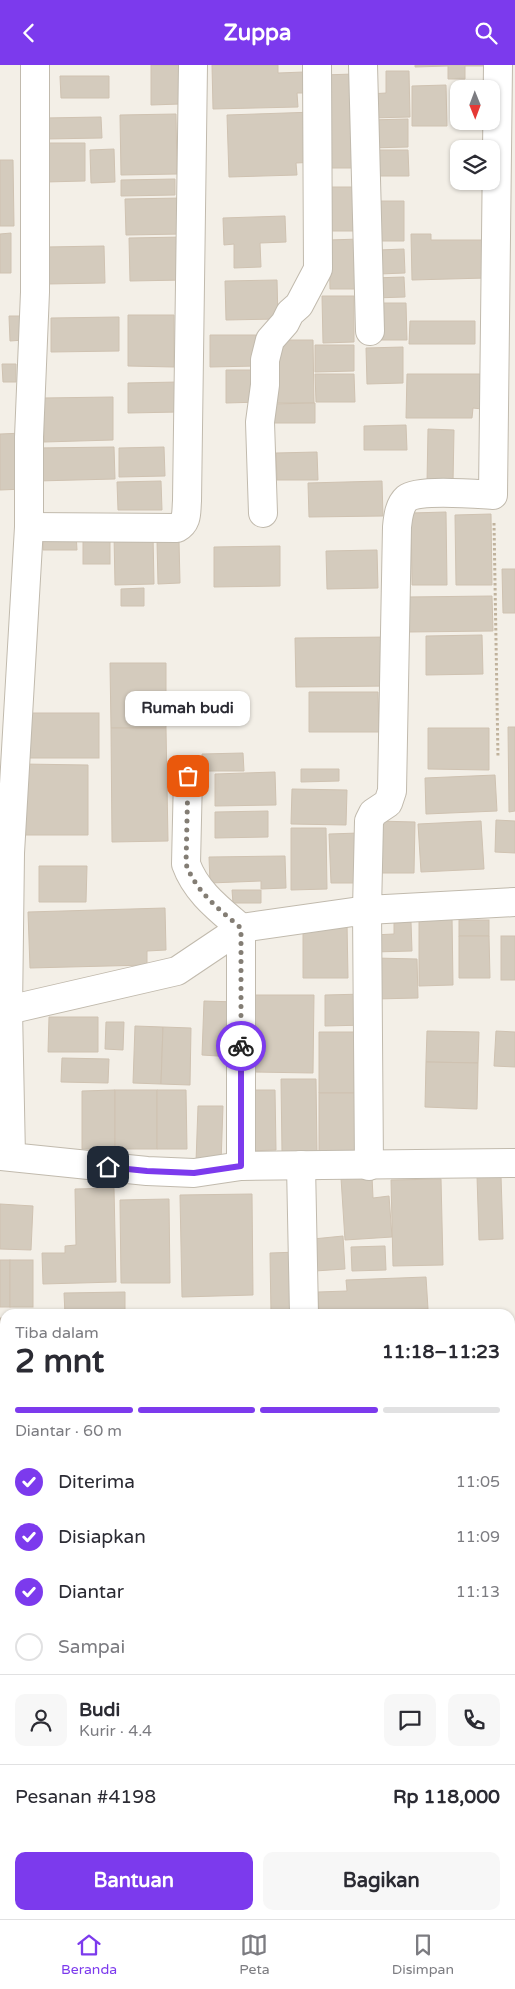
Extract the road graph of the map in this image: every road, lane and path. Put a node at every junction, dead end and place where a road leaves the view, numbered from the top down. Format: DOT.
graph roads {
  1 [pos="35,65"];
  2 [pos="192,65"];
  3 [pos="317,65"];
  4 [pos="363,65"];
  5 [pos="498,65"];
  6 [pos="370,331"];
  7 [pos="493,495"];
  8 [pos="263,513"];
  9 [pos="29,527"];
  10 [pos="498,758"];
  11 [pos="188,776"];
  12 [pos="515,902"];
  13 [pos="367,910"];
  14 [pos="241,928"];
  15 [pos="8,1010"];
  16 [pos="5,1156"];
  17 [pos="515,1163"];
  18 [pos="301,1165"];
  19 [pos="369,1165"];
  20 [pos="241,1166"];
  21 [pos="304,1309"];
  1 -- 9 [label="street"];
  2 -- 9 [label="street"];
  3 -- 8 [label="street"];
  4 -- 6 [label="street"];
  5 -- 7 [label="street"];
  7 -- 10 [label="path"];
  7 -- 13 [label="street"];
  9 -- 15 [label="street"];
  11 -- 14 [label="street"];
  12 -- 13 [label="street"];
  13 -- 14 [label="street"];
  13 -- 19 [label="street"];
  14 -- 15 [label="street"];
  14 -- 20 [label="street"];
  15 -- 16 [label="street"];
  16 -- 20 [label="street"];
  17 -- 19 [label="street"];
  18 -- 19 [label="street"];
  18 -- 20 [label="street"];
  18 -- 21 [label="street"];
}
